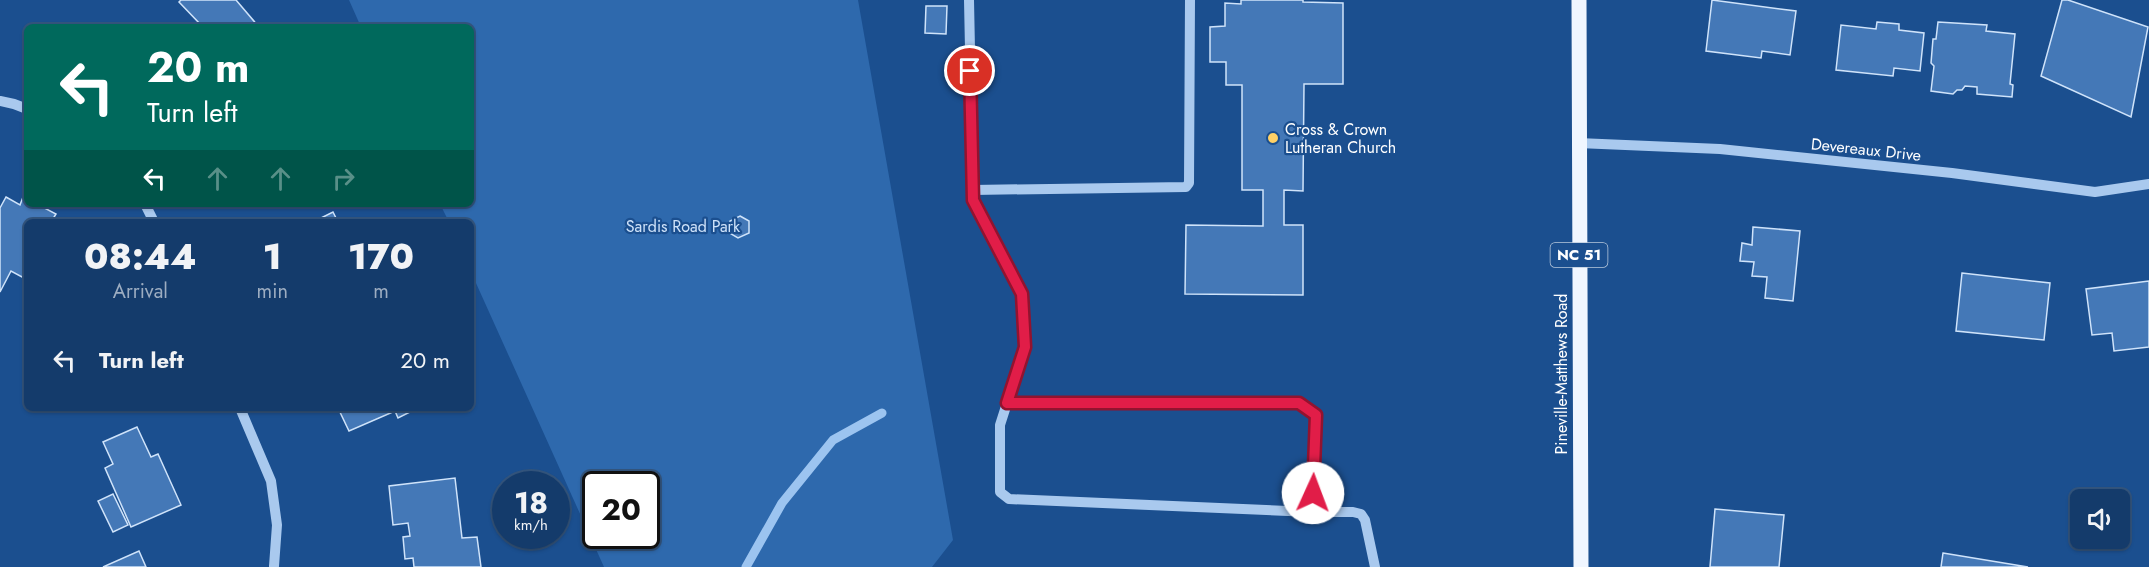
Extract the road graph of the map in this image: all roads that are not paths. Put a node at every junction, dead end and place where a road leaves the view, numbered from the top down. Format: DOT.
graph roads {
  1 [pos="969,0"];
  2 [pos="1190,0"];
  3 [pos="1579,0"];
  4 [pos="0,101"];
  5 [pos="24,108"];
  6 [pos="1578,143"];
  7 [pos="2149,184"];
  8 [pos="973,190"];
  9 [pos="1007,403"];
  10 [pos="241,411"];
  11 [pos="1312,512"];
  12 [pos="273,566"];
  13 [pos="1375,567"];
  14 [pos="1581,567"];
  1 -- 8 [label="street"];
  2 -- 8 [label="street"];
  3 -- 6 [label="main road, Pineville-Matthews Road / NC 51"];
  4 -- 5 [label="street"];
  6 -- 7 [label="street, Devereaux Drive"];
  6 -- 14 [label="main road, Pineville-Matthews Road / NC 51"];
  8 -- 9 [label="street"];
  9 -- 11 [label="street"];
  9 -- 11 [label="street"];
  10 -- 12 [label="street"];
  11 -- 13 [label="street"];
}
